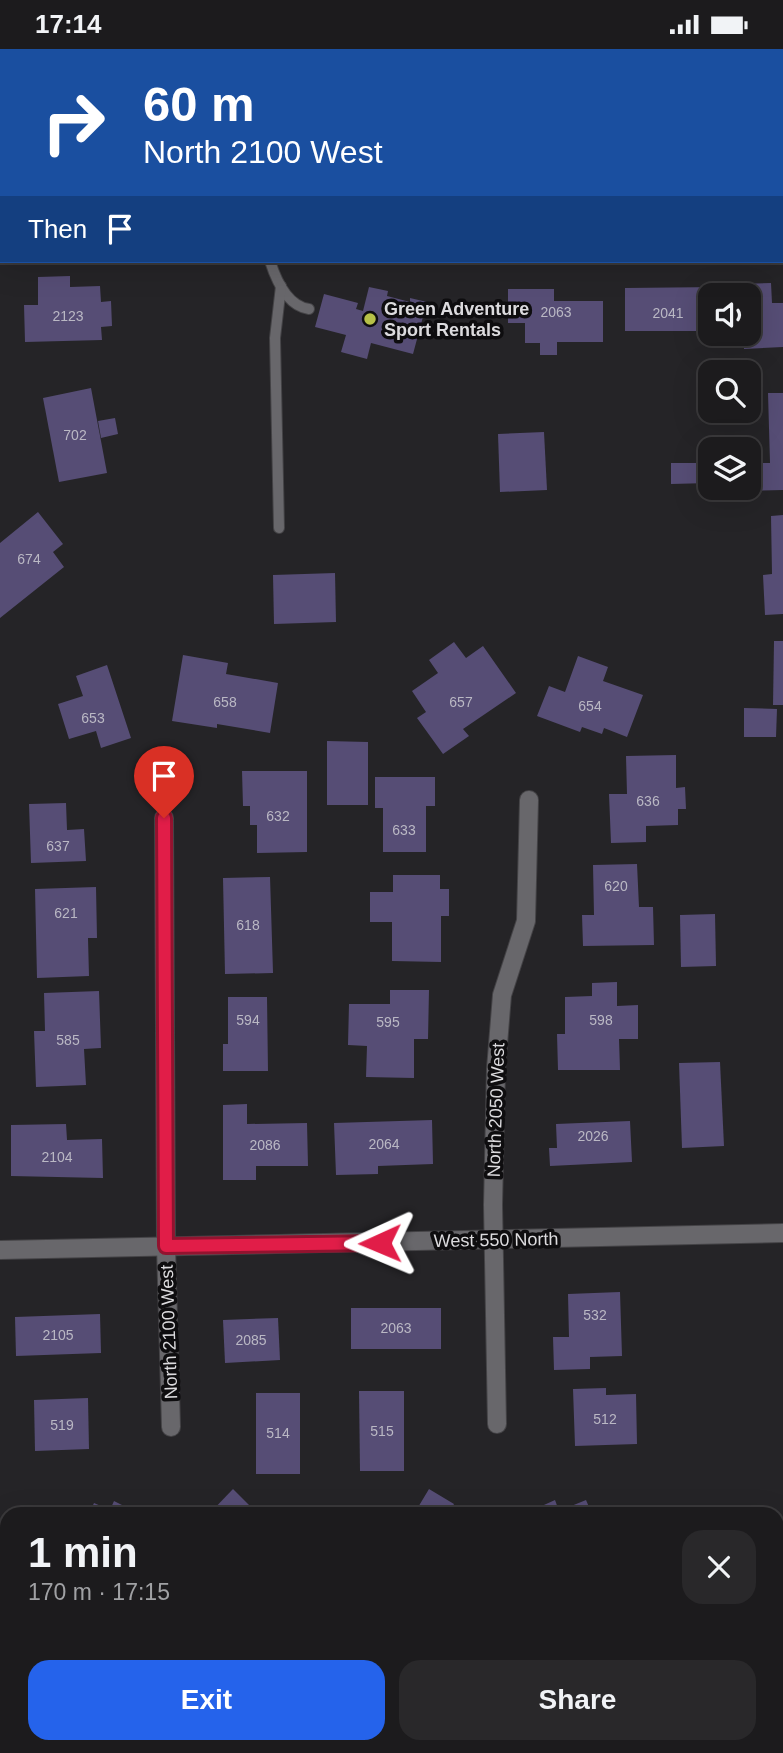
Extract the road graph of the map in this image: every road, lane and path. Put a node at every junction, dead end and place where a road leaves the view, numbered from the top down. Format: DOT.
graph roads {
  1 [pos="271,263"];
  2 [pos="281,286"];
  3 [pos="309,309"];
  4 [pos="279,527"];
  5 [pos="529,800"];
  6 [pos="164,818"];
  7 [pos="783,1233"];
  8 [pos="494,1240"];
  9 [pos="166,1246"];
  10 [pos="0,1250"];
  11 [pos="497,1425"];
  12 [pos="171,1427"];
  1 -- 2 [label="lane"];
  2 -- 3 [label="lane"];
  2 -- 4 [label="lane"];
  5 -- 8 [label="street, North 2050 West"];
  6 -- 9 [label="street, North 2100 West"];
  7 -- 8 [label="street, West 550 North"];
  8 -- 9 [label="street, West 550 North"];
  8 -- 11 [label="street, North 2050 West"];
  9 -- 10 [label="street, West 550 North"];
  9 -- 12 [label="street, North 2100 West"];
}
